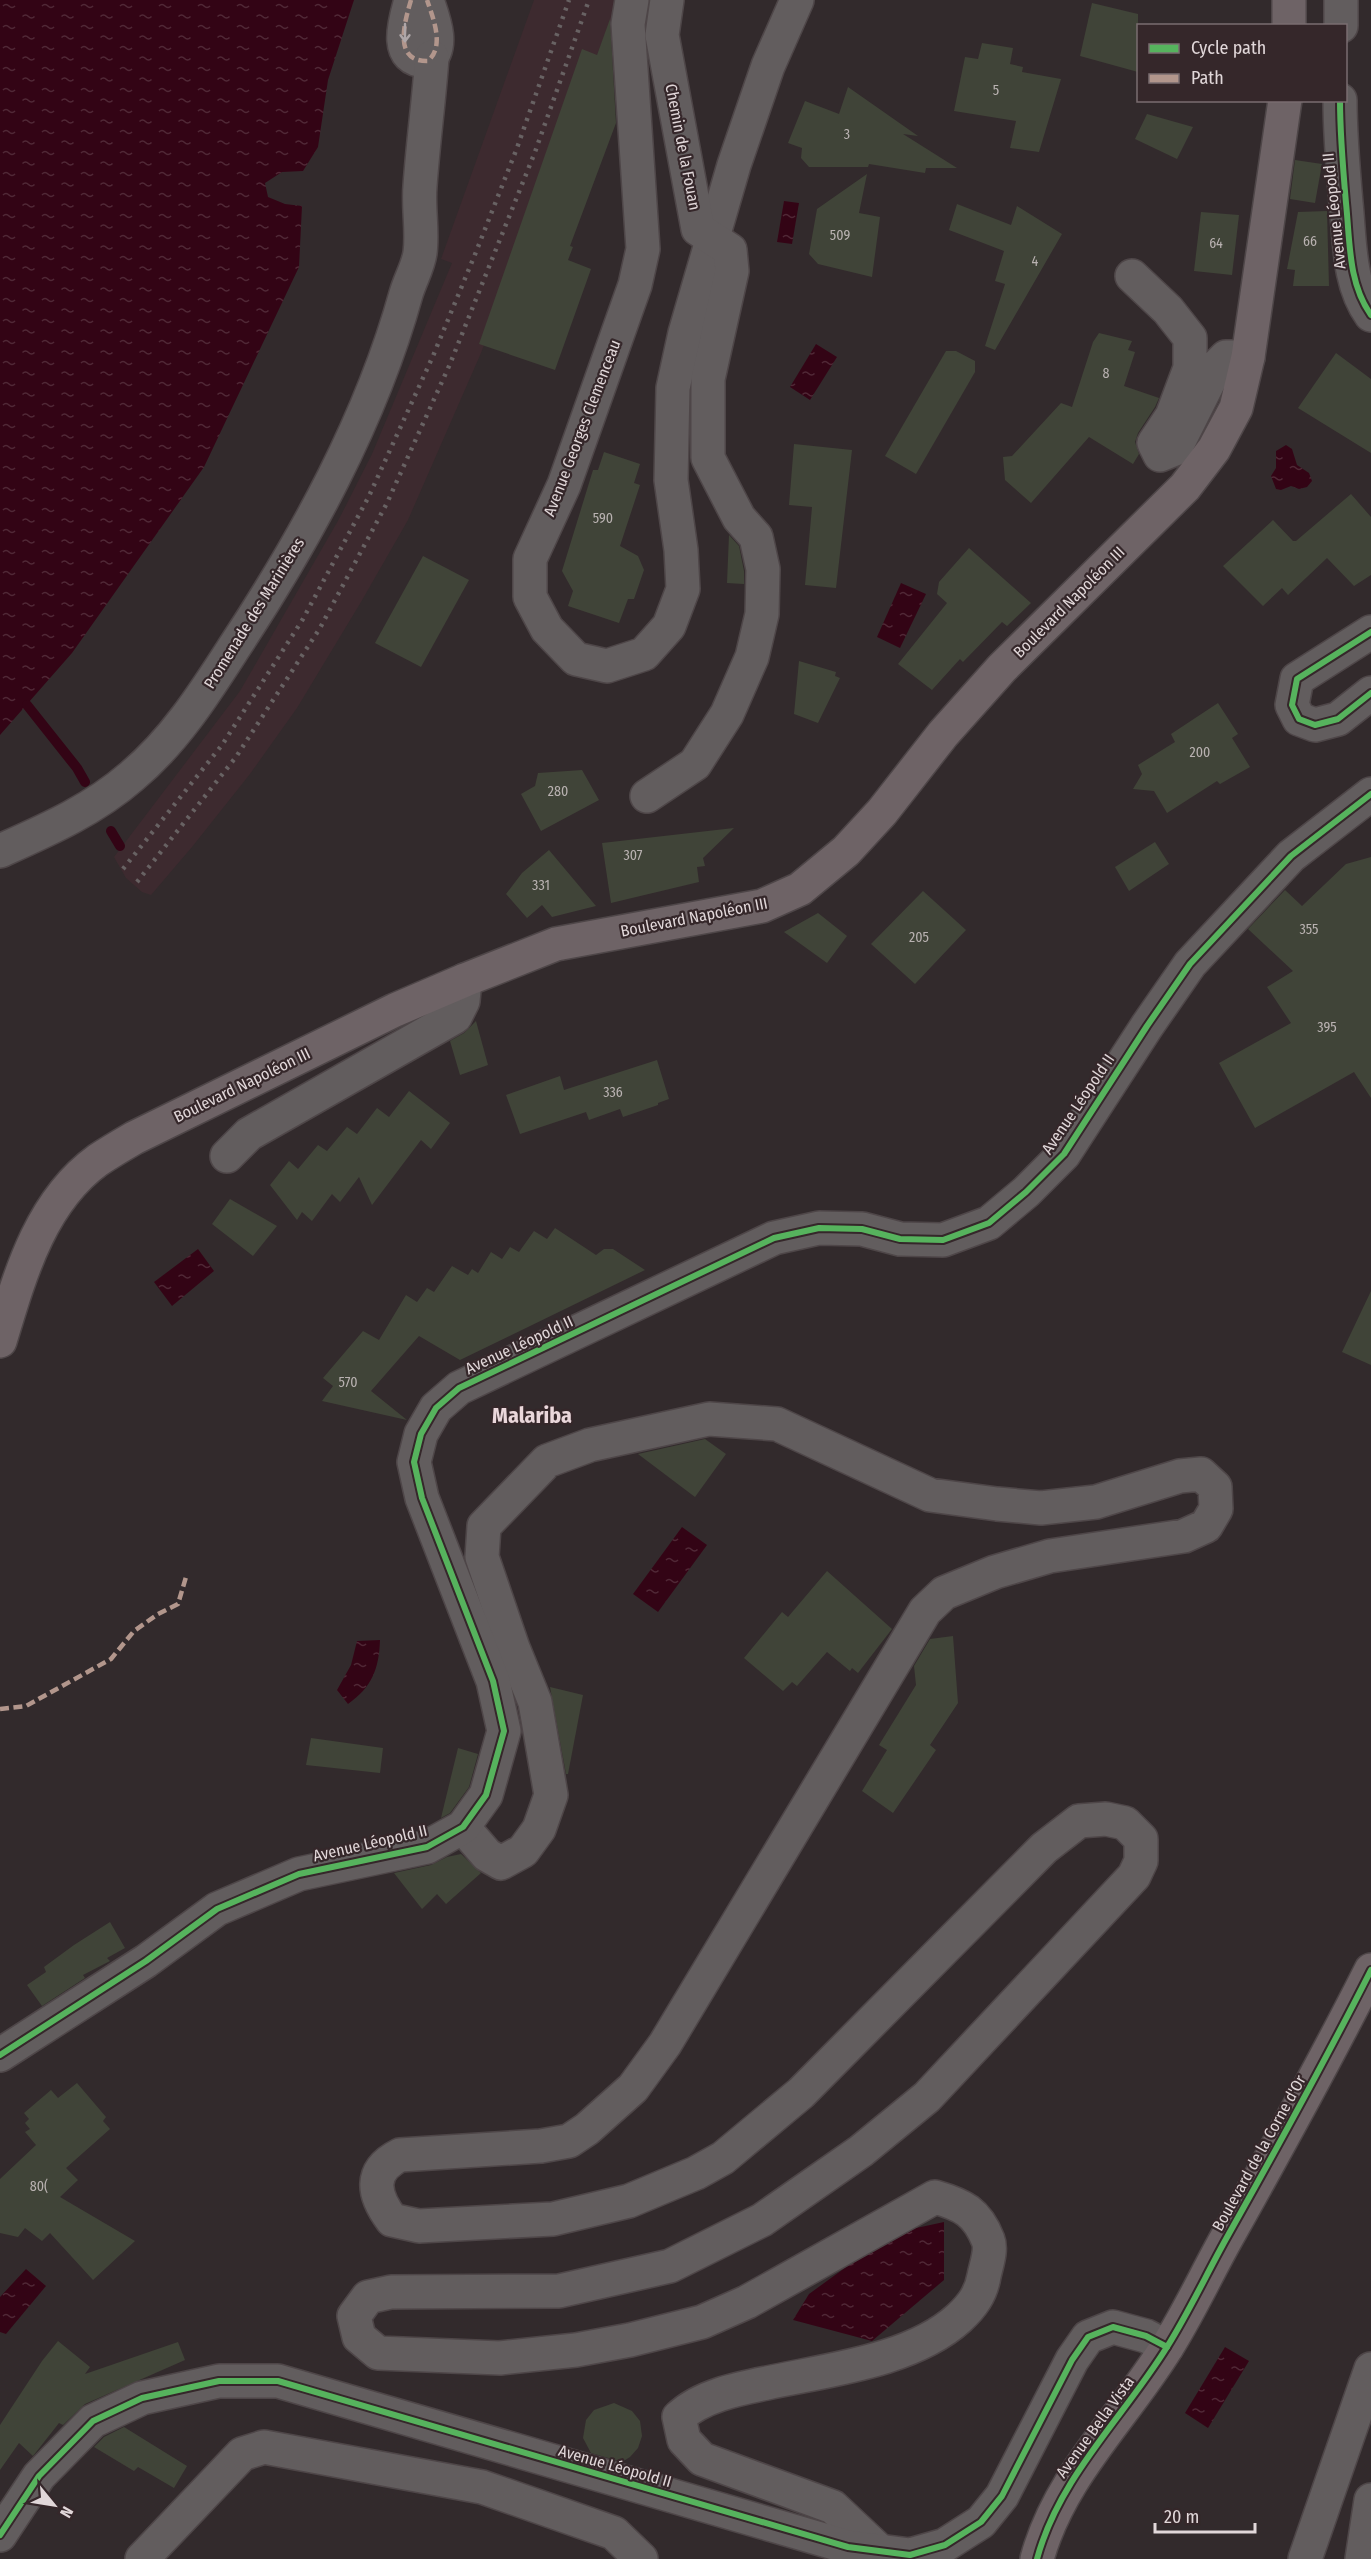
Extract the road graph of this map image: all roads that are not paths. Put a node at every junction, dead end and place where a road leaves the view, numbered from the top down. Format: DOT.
graph roads {
  1 [pos="411,0"];
  2 [pos="427,0"];
  3 [pos="632,0"];
  4 [pos="667,0"];
  5 [pos="797,0"];
  6 [pos="1289,0"];
  7 [pos="1341,0"];
  8 [pos="1289,24"];
  9 [pos="1341,24"];
  10 [pos="425,59"];
  11 [pos="1285,102"];
  12 [pos="1340,102"];
  13 [pos="714,239"];
  14 [pos="1132,276"];
  15 [pos="406,292"];
  16 [pos="1371,315"];
  17 [pos="1248,357"];
  18 [pos="1371,632"];
  19 [pos="1371,693"];
  20 [pos="1371,794"];
  21 [pos="647,796"];
  22 [pos="0,851"];
  23 [pos="465,980"];
  24 [pos="227,1156"];
  25 [pos="0,1341"];
  26 [pos="464,1827"];
  27 [pos="1371,1971"];
  28 [pos="0,2055"];
  29 [pos="1167,2347"];
  30 [pos="1371,2369"];
  31 [pos="1371,2500"];
  32 [pos="0,2535"];
  33 [pos="900,2556"];
  34 [pos="627,2558"];
  35 [pos="142,2559"];
  36 [pos="1037,2559"];
  37 [pos="1305,2559"];
  38 [pos="1362,2559"];
  1 -- 10 [label="street, one-way"];
  2 -- 10 [label="street, Promenade des Marinières"];
  3 -- 13 [label="street, Avenue Georges Clemenceau"];
  4 -- 13 [label="street, Chemin de la Fouan"];
  5 -- 13 [label="street, Avenue Georges Clemenceau"];
  6 -- 8 [label="main road"];
  7 -- 9 [label="street"];
  10 -- 15 [label="street, Promenade des Marinières"];
  10 -- 15 [label="street, Promenade des Marinières"];
  11 -- 17 [label="main road, Boulevard Napoléon III"];
  12 -- 16 [label="street, Avenue Léopold II"];
  13 -- 21 [label="street, Chemin de la Fouan"];
  14 -- 17 [label="street"];
  15 -- 22 [label="street, Promenade des Marinières"];
  17 -- 23 [label="main road, Boulevard Napoléon III"];
  18 -- 19 [label="street"];
  20 -- 26 [label="street, Avenue Léopold II"];
  23 -- 24 [label="street"];
  23 -- 25 [label="main road, Boulevard Napoléon III"];
  26 -- 28 [label="street, Avenue Léopold II"];
  26 -- 33 [label="street"];
  27 -- 29 [label="main road, Boulevard de la Corne d'Or"];
  29 -- 33 [label="street, Avenue Léopold II"];
  29 -- 36 [label="main road, Avenue Bella Vista"];
  30 -- 37 [label="street"];
  31 -- 38 [label="street"];
  32 -- 33 [label="street, Avenue Léopold II"];
  34 -- 35 [label="street"];
}
